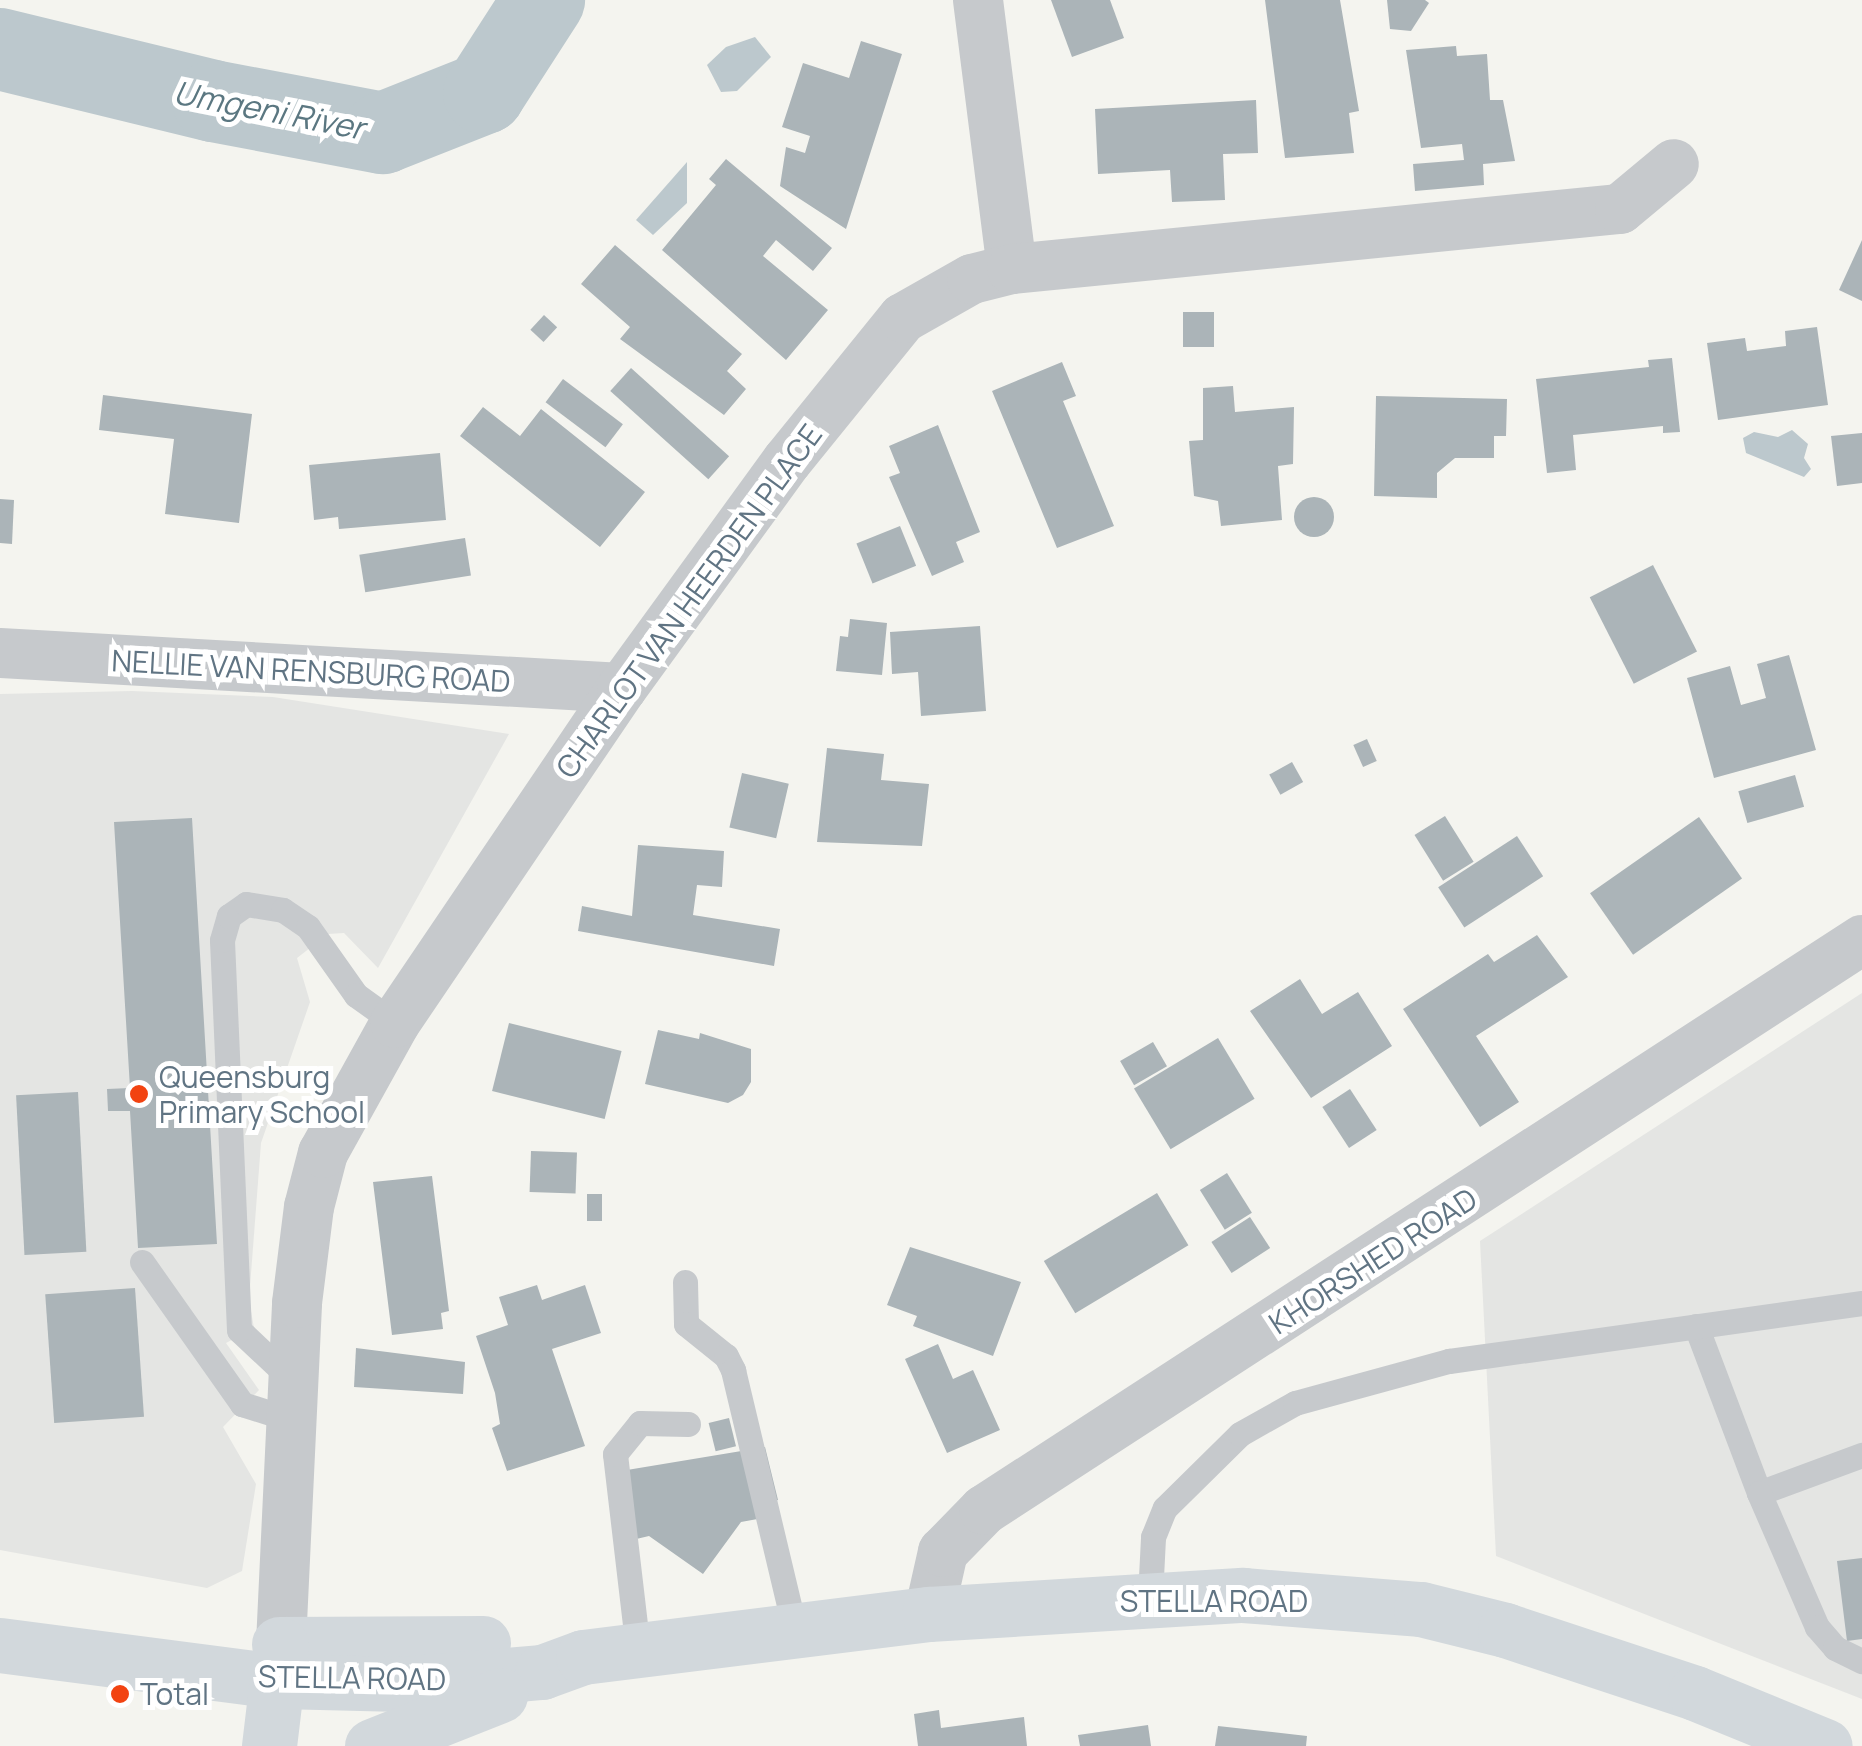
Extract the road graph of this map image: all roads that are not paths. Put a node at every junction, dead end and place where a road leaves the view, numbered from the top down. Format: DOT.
graph roads {
  1 [pos="978,0"];
  2 [pos="1674,164"];
  3 [pos="1012,269"];
  4 [pos="0,654"];
  5 [pos="622,688"];
  6 [pos="1862,940"];
  7 [pos="395,1024"];
  8 [pos="142,1262"];
  9 [pos="685,1282"];
  10 [pos="1862,1303"];
  11 [pos="1696,1326"];
  12 [pos="290,1399"];
  13 [pos="688,1424"];
  14 [pos="1862,1455"];
  15 [pos="1760,1492"];
  16 [pos="1150,1597"];
  17 [pos="0,1610"];
  18 [pos="930,1614"];
  19 [pos="795,1630"];
  20 [pos="0,1645"];
  21 [pos="638,1650"];
  22 [pos="1862,1661"];
  23 [pos="280,1662"];
  24 [pos="563,1664"];
  25 [pos="270,1746"];
  26 [pos="372,1746"];
  27 [pos="1825,1746"];
  1 -- 3 [label="street"];
  2 -- 3 [label="street, CHARLOT VAN HEERDEN PLACE"];
  3 -- 5 [label="street, CHARLOT VAN HEERDEN PLACE"];
  4 -- 5 [label="street, NELLIE VAN RENSBURG ROAD"];
  5 -- 7 [label="street, CHARLOT VAN HEERDEN PLACE"];
  6 -- 18 [label="street, KHORSHED ROAD"];
  7 -- 12 [label="street, CHARLOT VAN HEERDEN PLACE"];
  7 -- 12 [label="lane"];
  8 -- 12 [label="lane"];
  9 -- 19 [label="lane"];
  10 -- 11 [label="lane"];
  11 -- 15 [label="lane"];
  11 -- 16 [label="lane"];
  12 -- 23 [label="street, CHARLOT VAN HEERDEN PLACE"];
  13 -- 21 [label="lane"];
  14 -- 15 [label="lane"];
  15 -- 22 [label="lane"];
  16 -- 18 [label="main road, STELLA ROAD"];
  16 -- 27 [label="main road, STELLA ROAD"];
  17 -- 23 [label="main road, STELLA ROAD"];
  18 -- 19 [label="main road, STELLA ROAD"];
  19 -- 21 [label="main road, STELLA ROAD"];
  20 -- 23 [label="main road, STELLA ROAD"];
  21 -- 24 [label="main road, STELLA ROAD"];
  23 -- 24 [label="main road, STELLA ROAD"];
  23 -- 25 [label="main road"];
  24 -- 26 [label="main road"];
}
